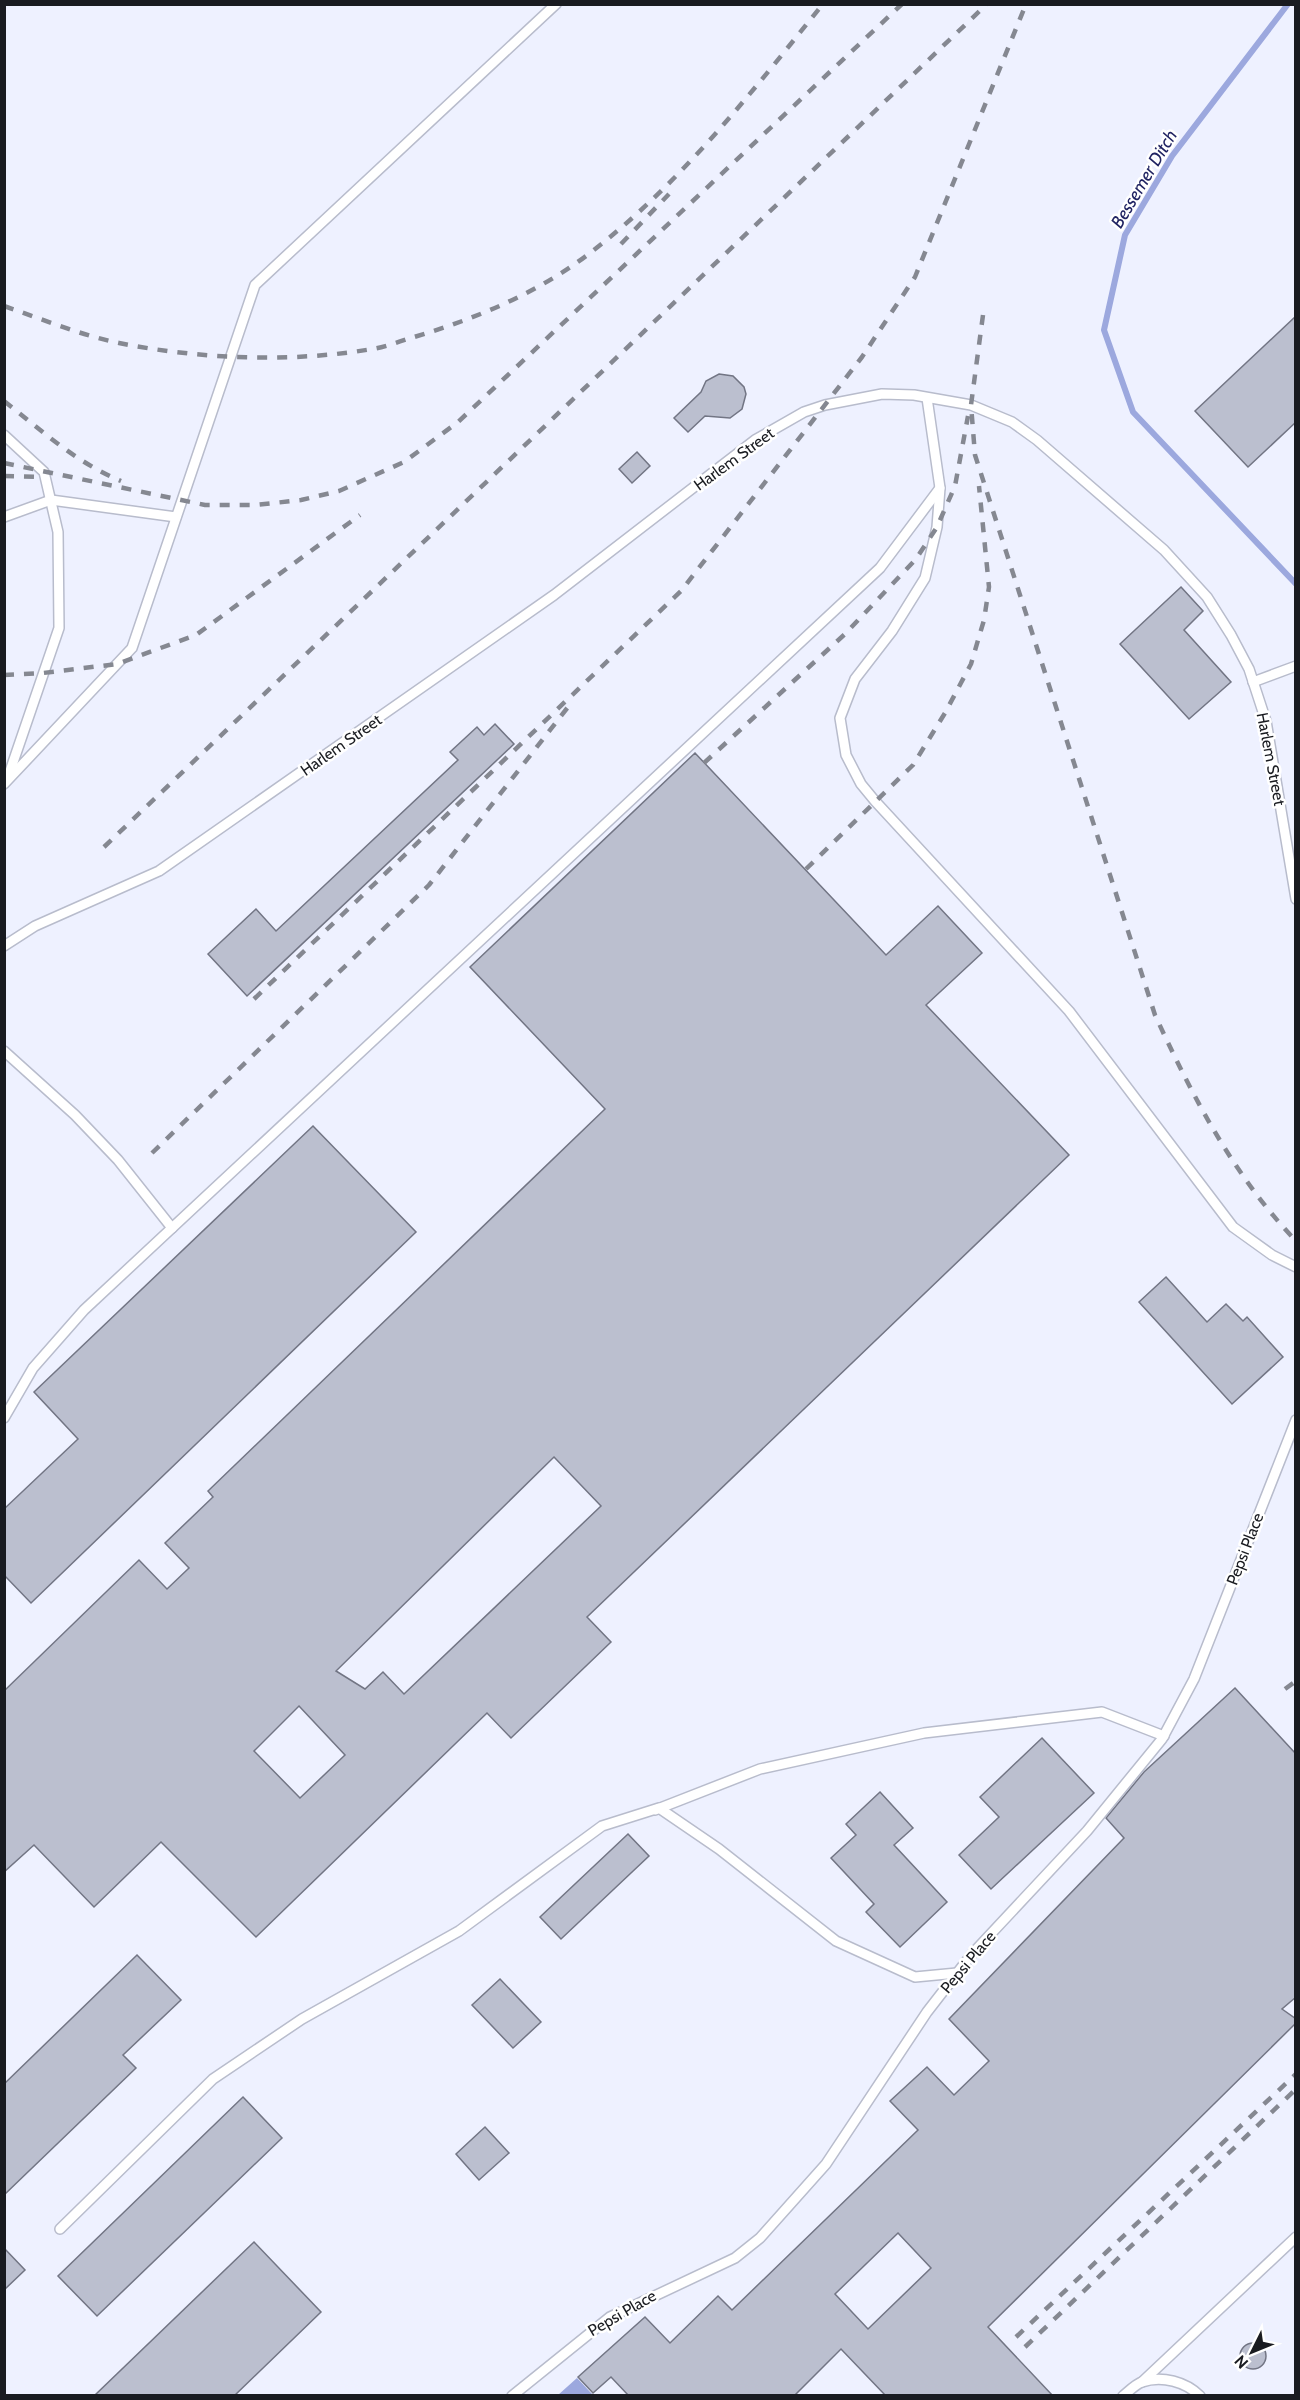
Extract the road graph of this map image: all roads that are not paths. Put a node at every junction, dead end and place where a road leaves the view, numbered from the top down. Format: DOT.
graph roads {
  1 [pos="556,4"];
  2 [pos="927,398"];
  3 [pos="4,435"];
  4 [pos="940,488"];
  5 [pos="51,500"];
  6 [pos="4,517"];
  7 [pos="176,518"];
  8 [pos="1296,666"];
  9 [pos="1253,682"];
  10 [pos="5,783"];
  11 [pos="1296,899"];
  12 [pos="4,946"];
  13 [pos="4,1051"];
  14 [pos="172,1228"];
  15 [pos="1296,1267"];
  16 [pos="4,1418"];
  17 [pos="1296,1420"];
  18 [pos="1164,1736"];
  19 [pos="653,1810"];
  20 [pos="957,1973"];
  21 [pos="60,2229"];
  22 [pos="1296,2237"];
  23 [pos="1142,2382"];
  24 [pos="512,2396"];
  25 [pos="1123,2396"];
  26 [pos="1200,2396"];
  1 -- 7 [label="lane"];
  2 -- 4 [label="lane"];
  2 -- 9 [label="lane, Harlem Street"];
  2 -- 12 [label="lane, Harlem Street"];
  3 -- 5 [label="lane"];
  4 -- 14 [label="lane"];
  4 -- 15 [label="lane"];
  5 -- 6 [label="lane"];
  5 -- 7 [label="lane"];
  5 -- 10 [label="lane"];
  7 -- 10 [label="lane"];
  8 -- 9 [label="lane"];
  9 -- 11 [label="lane, Harlem Street"];
  13 -- 14 [label="lane"];
  14 -- 16 [label="lane"];
  17 -- 18 [label="lane, Pepsi Place"];
  18 -- 19 [label="lane"];
  18 -- 20 [label="lane, Pepsi Place"];
  19 -- 20 [label="lane"];
  19 -- 21 [label="lane"];
  20 -- 24 [label="lane, Pepsi Place"];
  22 -- 23 [label="lane"];
  23 -- 25 [label="lane"];
  23 -- 26 [label="lane"];
}
